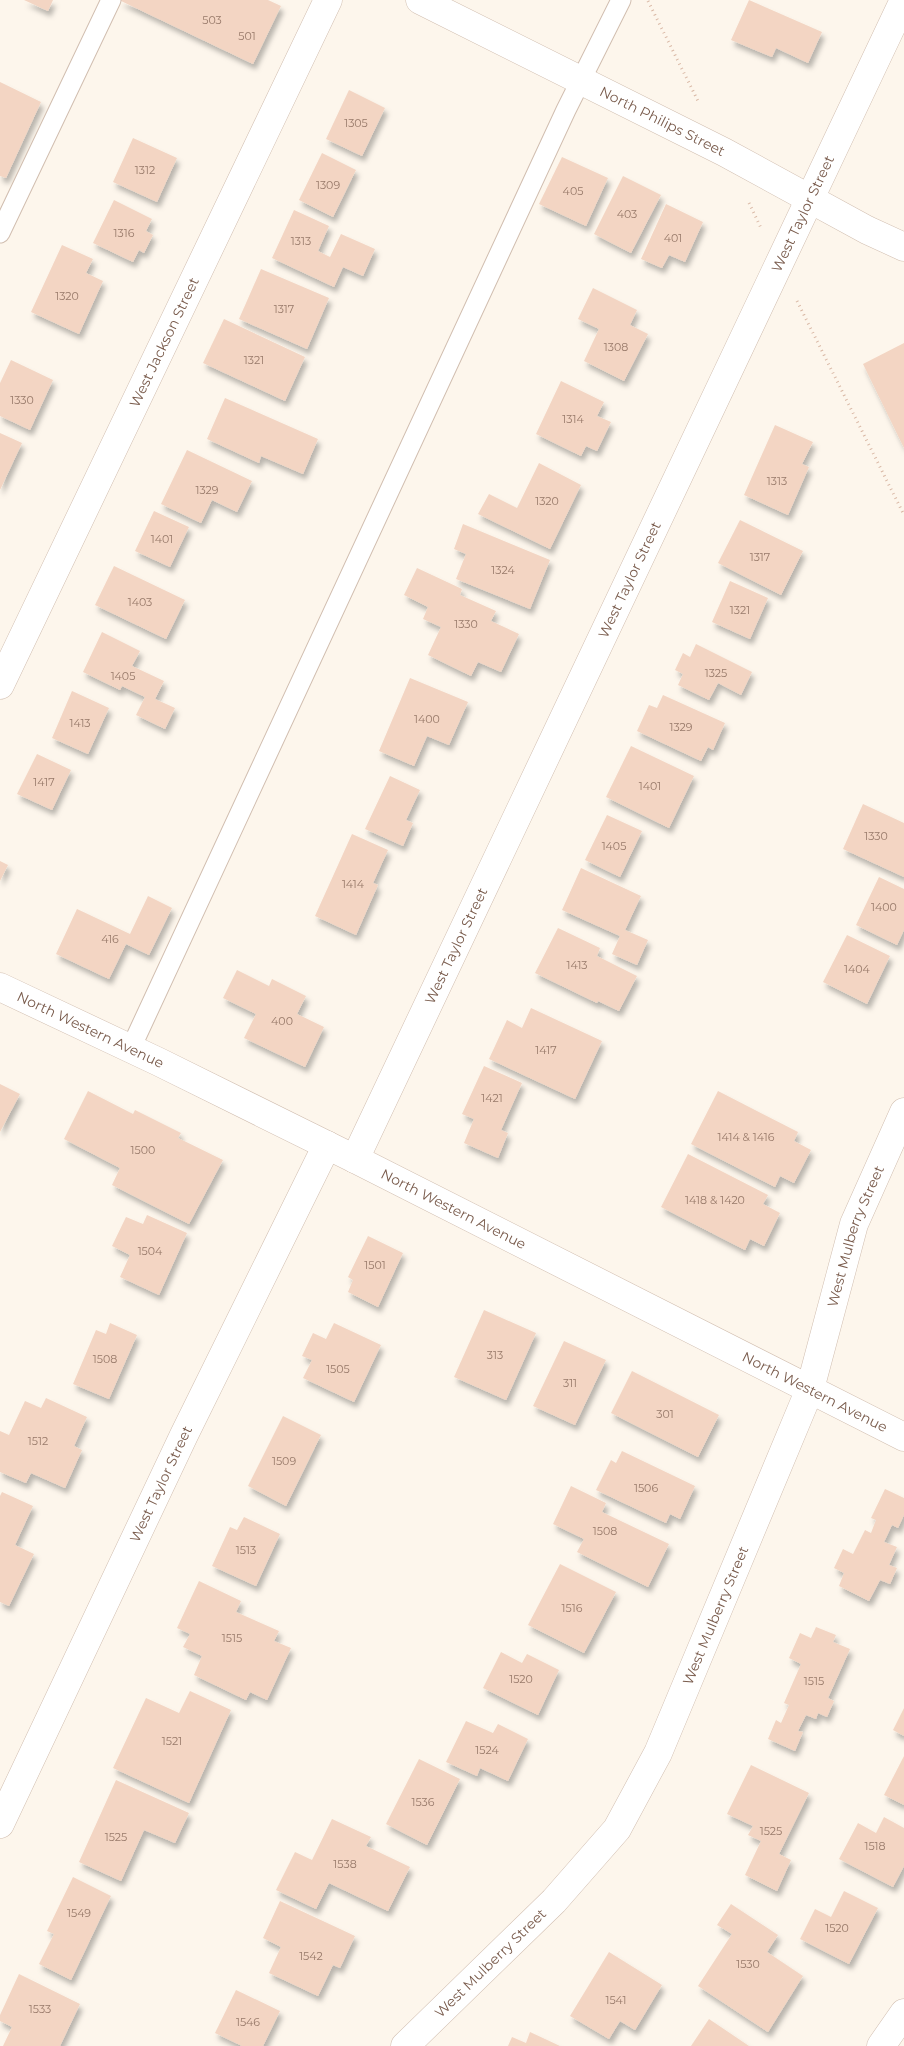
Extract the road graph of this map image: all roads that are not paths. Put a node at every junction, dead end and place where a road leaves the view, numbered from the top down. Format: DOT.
graph roads {
  1 [pos="111,0"];
  2 [pos="328,0"];
  3 [pos="420,0"];
  4 [pos="621,0"];
  5 [pos="904,0"];
  6 [pos="580,80"];
  7 [pos="810,199"];
  8 [pos="0,233"];
  9 [pos="904,247"];
  10 [pos="0,685"];
  11 [pos="0,987"];
  12 [pos="130,1050"];
  13 [pos="904,1112"];
  14 [pos="326,1145"];
  15 [pos="355,1159"];
  16 [pos="810,1389"];
  17 [pos="904,1437"];
  18 [pos="0,1824"];
  19 [pos="904,2013"];
  20 [pos="405,2046"];
  21 [pos="881,2046"];
  1 -- 8 [label="lane"];
  2 -- 10 [label="street, West Jackson Street"];
  3 -- 6 [label="street, North Philips Street"];
  4 -- 6 [label="lane"];
  5 -- 7 [label="street, West Taylor Street"];
  6 -- 7 [label="street, North Philips Street"];
  6 -- 12 [label="lane"];
  7 -- 9 [label="street, North Philips Street"];
  7 -- 15 [label="street, West Taylor Street"];
  11 -- 12 [label="street, North Western Avenue"];
  12 -- 14 [label="street, North Western Avenue"];
  13 -- 16 [label="street, West Mulberry Street"];
  14 -- 15 [label="street, North Western Avenue"];
  14 -- 18 [label="street, West Taylor Street"];
  15 -- 16 [label="street, North Western Avenue"];
  16 -- 17 [label="street, North Western Avenue"];
  16 -- 20 [label="street, West Mulberry Street"];
  19 -- 21 [label="street"];
}
